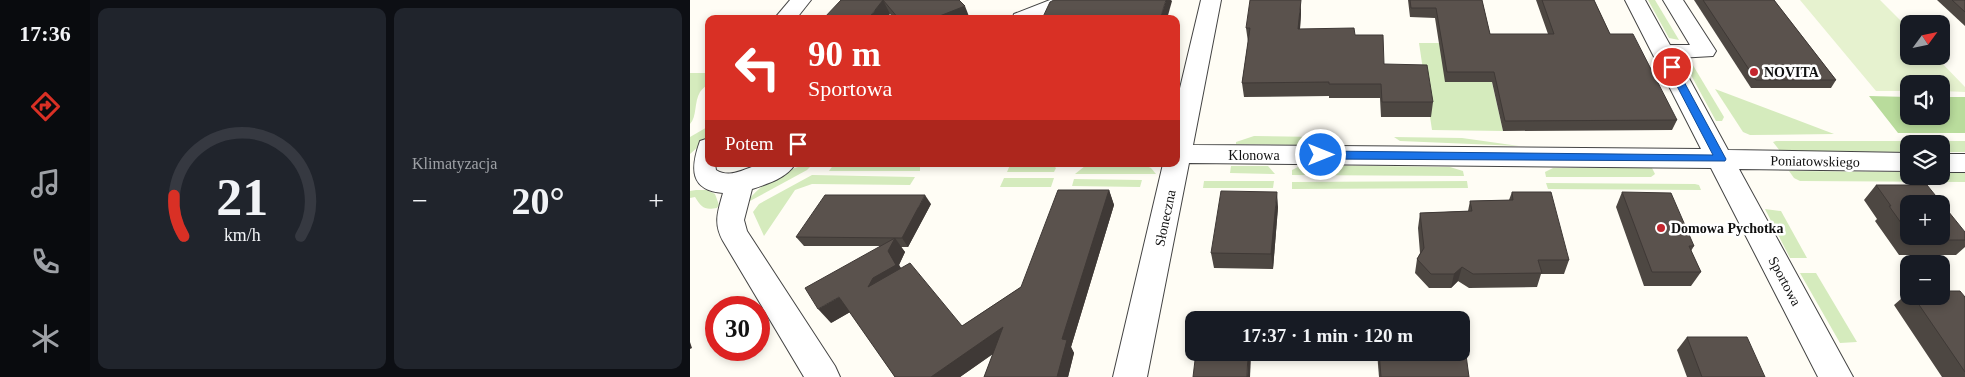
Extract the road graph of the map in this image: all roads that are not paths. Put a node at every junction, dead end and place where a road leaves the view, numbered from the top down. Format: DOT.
graph roads {
  1 [pos="801,0"];
  2 [pos="1068,0"];
  3 [pos="1211,0"];
  4 [pos="1635,0"];
  5 [pos="1673,0"];
  6 [pos="788,15"];
  7 [pos="1032,15"];
  8 [pos="1663,52"];
  9 [pos="1180,140"];
  10 [pos="705,152"];
  11 [pos="1180,154"];
  12 [pos="1721,159"];
  13 [pos="1900,162"];
  14 [pos="1950,163"];
  15 [pos="1965,163"];
  16 [pos="776,167"];
  17 [pos="1174,167"];
  18 [pos="695,178"];
  19 [pos="740,182"];
  20 [pos="823,377"];
  21 [pos="1130,377"];
  22 [pos="1836,377"];
  1 -- 6 [label="street"];
  2 -- 7 [label="street"];
  3 -- 9 [label="street, Słoneczna"];
  4 -- 8 [label="street, Sportowa"];
  5 -- 8 [label="street"];
  8 -- 12 [label="street, Sportowa"];
  10 -- 18 [label="street"];
  11 -- 12 [label="street, Klonowa"];
  12 -- 13 [label="street, Poniatowskiego"];
  12 -- 22 [label="street, Sportowa"];
  14 -- 15 [label="street"];
  16 -- 19 [label="street"];
  17 -- 21 [label="street, Słoneczna"];
  18 -- 19 [label="street"];
  19 -- 20 [label="street"];
}
